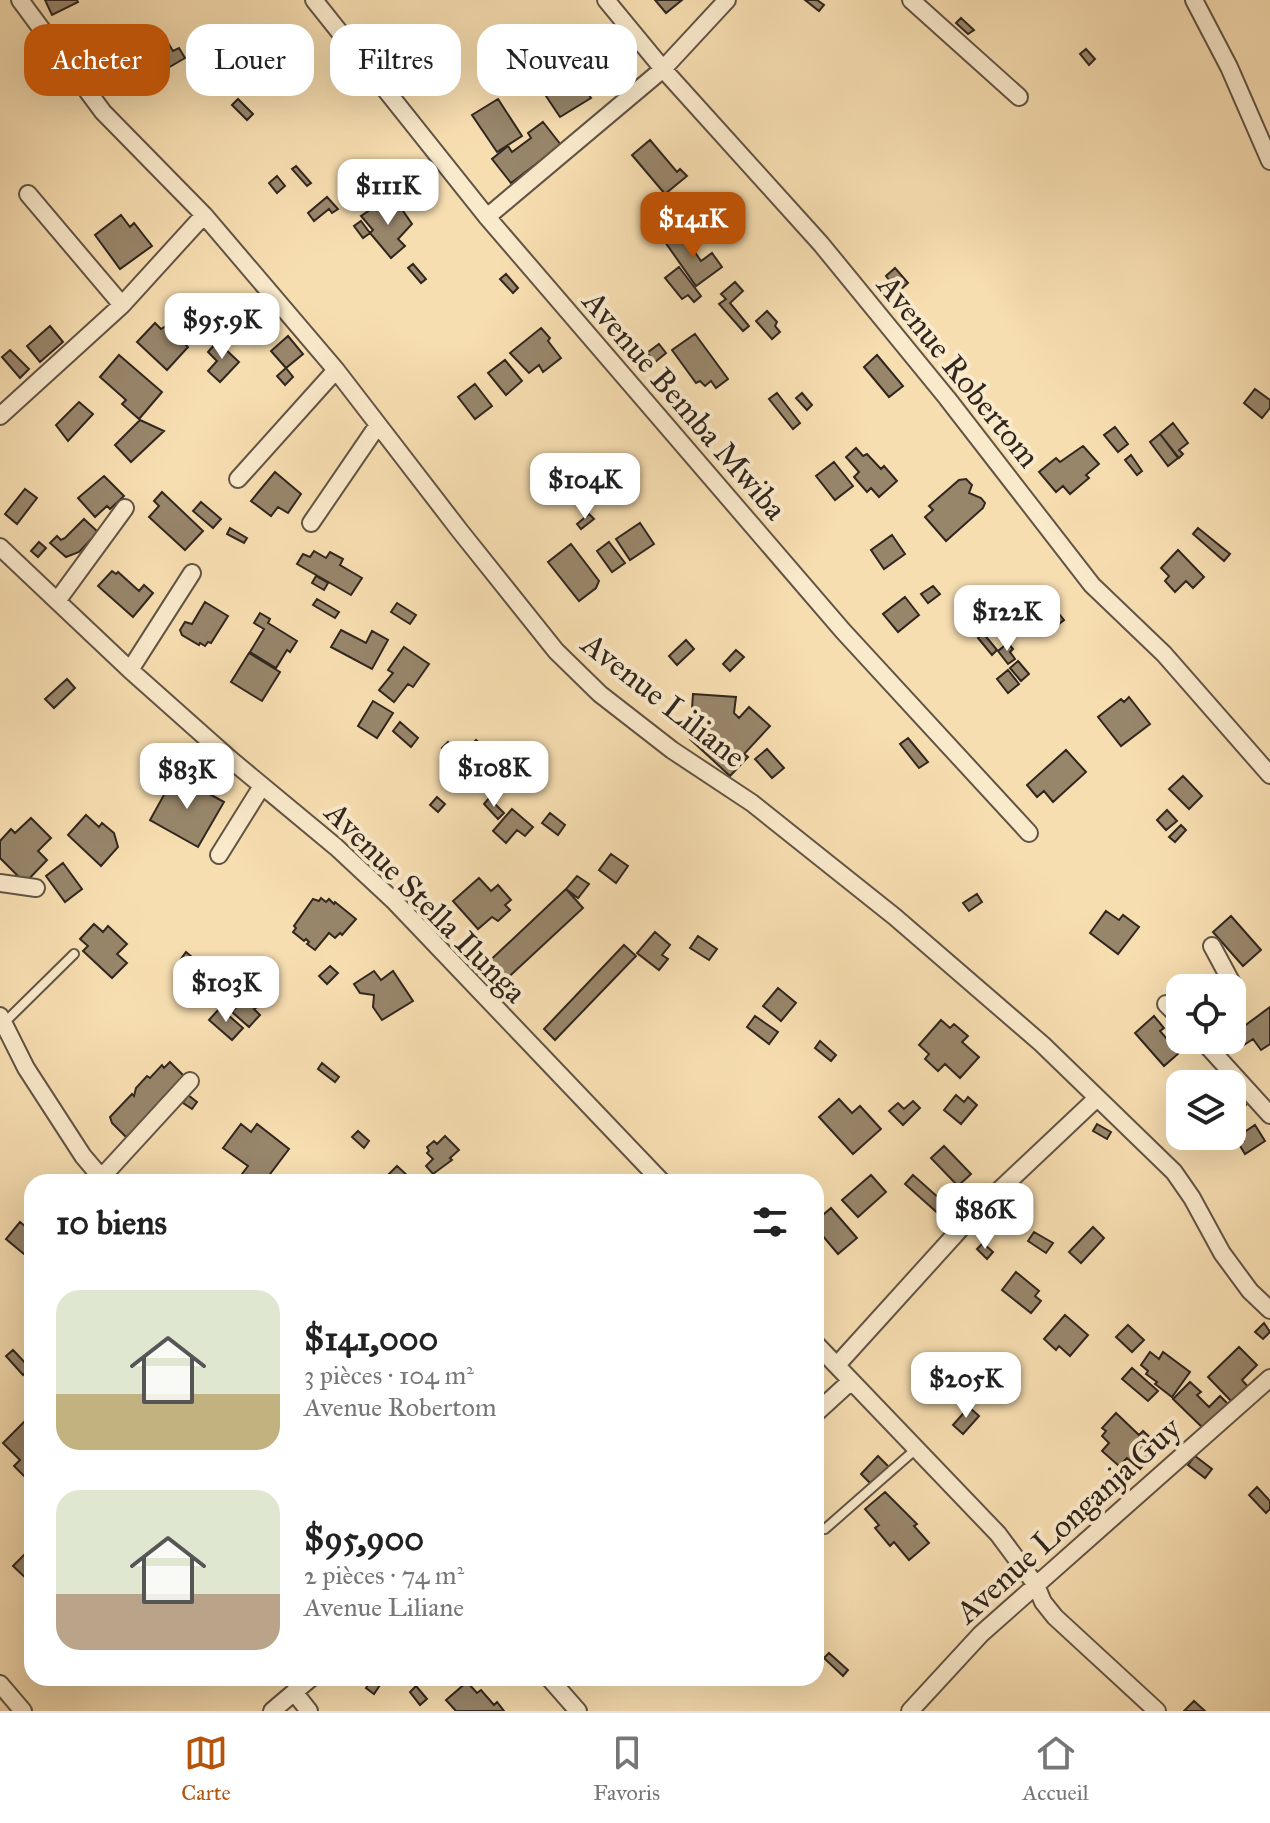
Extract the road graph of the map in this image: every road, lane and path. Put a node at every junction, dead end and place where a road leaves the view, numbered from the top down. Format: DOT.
graph roads {
  1 [pos="20,0"];
  2 [pos="314,0"];
  3 [pos="606,0"];
  4 [pos="727,0"];
  5 [pos="911,0"];
  6 [pos="1194,0"];
  7 [pos="663,69"];
  8 [pos="1019,97"];
  9 [pos="1270,161"];
  10 [pos="28,194"];
  11 [pos="204,215"];
  12 [pos="487,217"];
  13 [pos="122,305"];
  14 [pos="336,370"];
  15 [pos="0,416"];
  16 [pos="378,425"];
  17 [pos="238,479"];
  18 [pos="125,508"];
  19 [pos="311,523"];
  20 [pos="0,547"];
  21 [pos="192,573"];
  22 [pos="57,601"];
  23 [pos="130,670"];
  24 [pos="1270,775"];
  25 [pos="262,786"];
  26 [pos="1029,833"];
  27 [pos="219,855"];
  28 [pos="0,883"];
  29 [pos="36,888"];
  30 [pos="1212,946"];
  31 [pos="74,954"];
  32 [pos="1227,974"];
  33 [pos="3,1025"];
  34 [pos="1215,1054"];
  35 [pos="190,1081"];
  36 [pos="1097,1098"];
  37 [pos="1270,1115"];
  38 [pos="98,1174"];
  39 [pos="108,1174"];
  40 [pos="654,1174"];
  41 [pos="1270,1310"];
  42 [pos="824,1352"];
  43 [pos="837,1365"];
  44 [pos="1270,1378"];
  45 [pos="851,1381"];
  46 [pos="824,1406"];
  47 [pos="916,1449"];
  48 [pos="825,1529"];
  49 [pos="1036,1585"];
  50 [pos="301,1686"];
  51 [pos="556,1686"];
  52 [pos="294,1692"];
  53 [pos="3,1693"];
  54 [pos="23,1711"];
  55 [pos="272,1711"];
  56 [pos="309,1711"];
  57 [pos="578,1711"];
  58 [pos="910,1711"];
  59 [pos="1157,1711"];
  1 -- 11 [label="street, Avenue Liliane"];
  2 -- 12 [label="street, Avenue Bemba Mwiba"];
  3 -- 7 [label="street, Avenue Robertom"];
  4 -- 7 [label="street"];
  5 -- 8 [label="street"];
  6 -- 9 [label="street"];
  7 -- 12 [label="street"];
  7 -- 24 [label="street, Avenue Robertom"];
  10 -- 13 [label="street"];
  11 -- 13 [label="street"];
  11 -- 14 [label="street, Avenue Liliane"];
  12 -- 26 [label="street, Avenue Bemba Mwiba"];
  13 -- 15 [label="street"];
  14 -- 16 [label="street, Avenue Liliane"];
  14 -- 17 [label="street"];
  16 -- 19 [label="street"];
  16 -- 36 [label="street, Avenue Liliane"];
  18 -- 22 [label="street"];
  20 -- 22 [label="street, Avenue Stella Ilunga"];
  21 -- 23 [label="street"];
  22 -- 23 [label="street, Avenue Stella Ilunga"];
  23 -- 25 [label="street, Avenue Stella Ilunga"];
  25 -- 27 [label="street"];
  25 -- 40 [label="street, Avenue Stella Ilunga"];
  28 -- 29 [label="street"];
  30 -- 32 [label="street"];
  31 -- 33 [label="lane"];
  33 -- 38 [label="street"];
  34 -- 37 [label="street"];
  35 -- 39 [label="street"];
  36 -- 41 [label="street, Avenue Liliane"];
  36 -- 43 [label="street"];
  42 -- 43 [label="street"];
  43 -- 45 [label="street"];
  44 -- 49 [label="street, Avenue Longanja Guy"];
  45 -- 46 [label="street"];
  45 -- 47 [label="street"];
  47 -- 48 [label="lane"];
  47 -- 49 [label="street"];
  49 -- 58 [label="street, Avenue Longanja Guy"];
  49 -- 59 [label="street"];
  50 -- 52 [label="street"];
  51 -- 57 [label="street"];
  52 -- 55 [label="street"];
  52 -- 56 [label="street"];
  53 -- 54 [label="street"];
}
